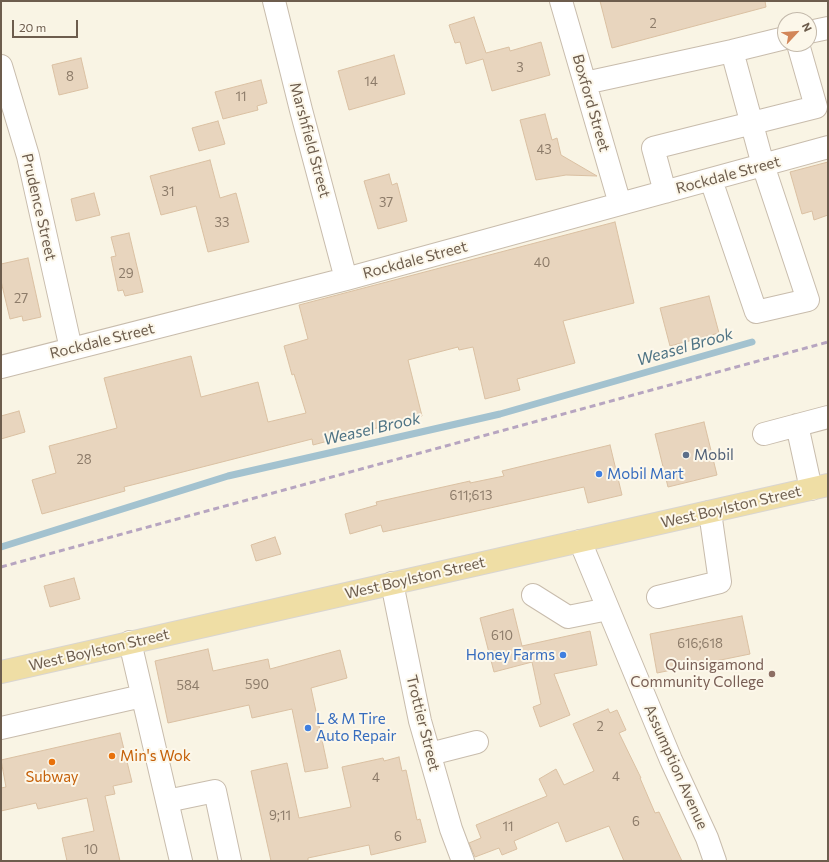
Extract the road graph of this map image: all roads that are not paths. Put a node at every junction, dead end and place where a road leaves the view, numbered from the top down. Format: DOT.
graph roads {
  1 [pos="274,1"];
  2 [pos="562,1"];
  3 [pos="828,28"];
  4 [pos="817,30"];
  5 [pos="777,40"];
  6 [pos="732,51"];
  7 [pos="800,52"];
  8 [pos="1,66"];
  9 [pos="585,83"];
  10 [pos="751,123"];
  11 [pos="828,147"];
  12 [pos="763,165"];
  13 [pos="711,180"];
  14 [pos="665,192"];
  15 [pos="620,204"];
  16 [pos="346,279"];
  17 [pos="71,349"];
  18 [pos="1,367"];
  19 [pos="828,417"];
  20 [pos="798,425"];
  21 [pos="764,434"];
  22 [pos="819,487"];
  23 [pos="710,512"];
  24 [pos="580,541"];
  25 [pos="392,583"];
  26 [pos="533,595"];
  27 [pos="658,597"];
  28 [pos="608,609"];
  29 [pos="130,642"];
  30 [pos="1,672"];
  31 [pos="142,696"];
  32 [pos="1,728"];
  33 [pos="477,742"];
  34 [pos="430,754"];
  35 [pos="167,801"];
  36 [pos="181,861"];
  37 [pos="230,861"];
  38 [pos="463,861"];
  39 [pos="715,861"];
  1 -- 16 [label="street, Marshfield Street"];
  2 -- 9 [label="street, Boxford Street"];
  3 -- 4 [label="street"];
  5 -- 6 [label="street"];
  6 -- 9 [label="street"];
  6 -- 10 [label="street"];
  7 -- 10 [label="street"];
  8 -- 17 [label="street, Prudence Street"];
  9 -- 15 [label="street, Boxford Street"];
  10 -- 12 [label="street"];
  10 -- 14 [label="street"];
  11 -- 12 [label="street, Rockdale Street"];
  12 -- 13 [label="street, Rockdale Street"];
  12 -- 13 [label="street"];
  13 -- 14 [label="street, Rockdale Street"];
  14 -- 15 [label="street, Rockdale Street"];
  15 -- 16 [label="street, Rockdale Street"];
  16 -- 17 [label="street, Rockdale Street"];
  17 -- 18 [label="street, Rockdale Street"];
  19 -- 20 [label="street"];
  20 -- 21 [label="street"];
  20 -- 22 [label="street"];
  22 -- 23 [label="main road, West Boylston Street"];
  23 -- 24 [label="main road, West Boylston Street"];
  23 -- 27 [label="street"];
  24 -- 25 [label="main road, West Boylston Street"];
  24 -- 28 [label="street, Assumption Avenue"];
  25 -- 29 [label="main road, West Boylston Street"];
  25 -- 34 [label="street, Trottier Street"];
  26 -- 28 [label="street"];
  28 -- 39 [label="street, Assumption Avenue"];
  29 -- 30 [label="main road, West Boylston Street"];
  29 -- 31 [label="street"];
  31 -- 32 [label="street"];
  31 -- 35 [label="street"];
  33 -- 34 [label="street"];
  34 -- 38 [label="street, Trottier Street"];
  35 -- 36 [label="street"];
  35 -- 37 [label="street"];
}
